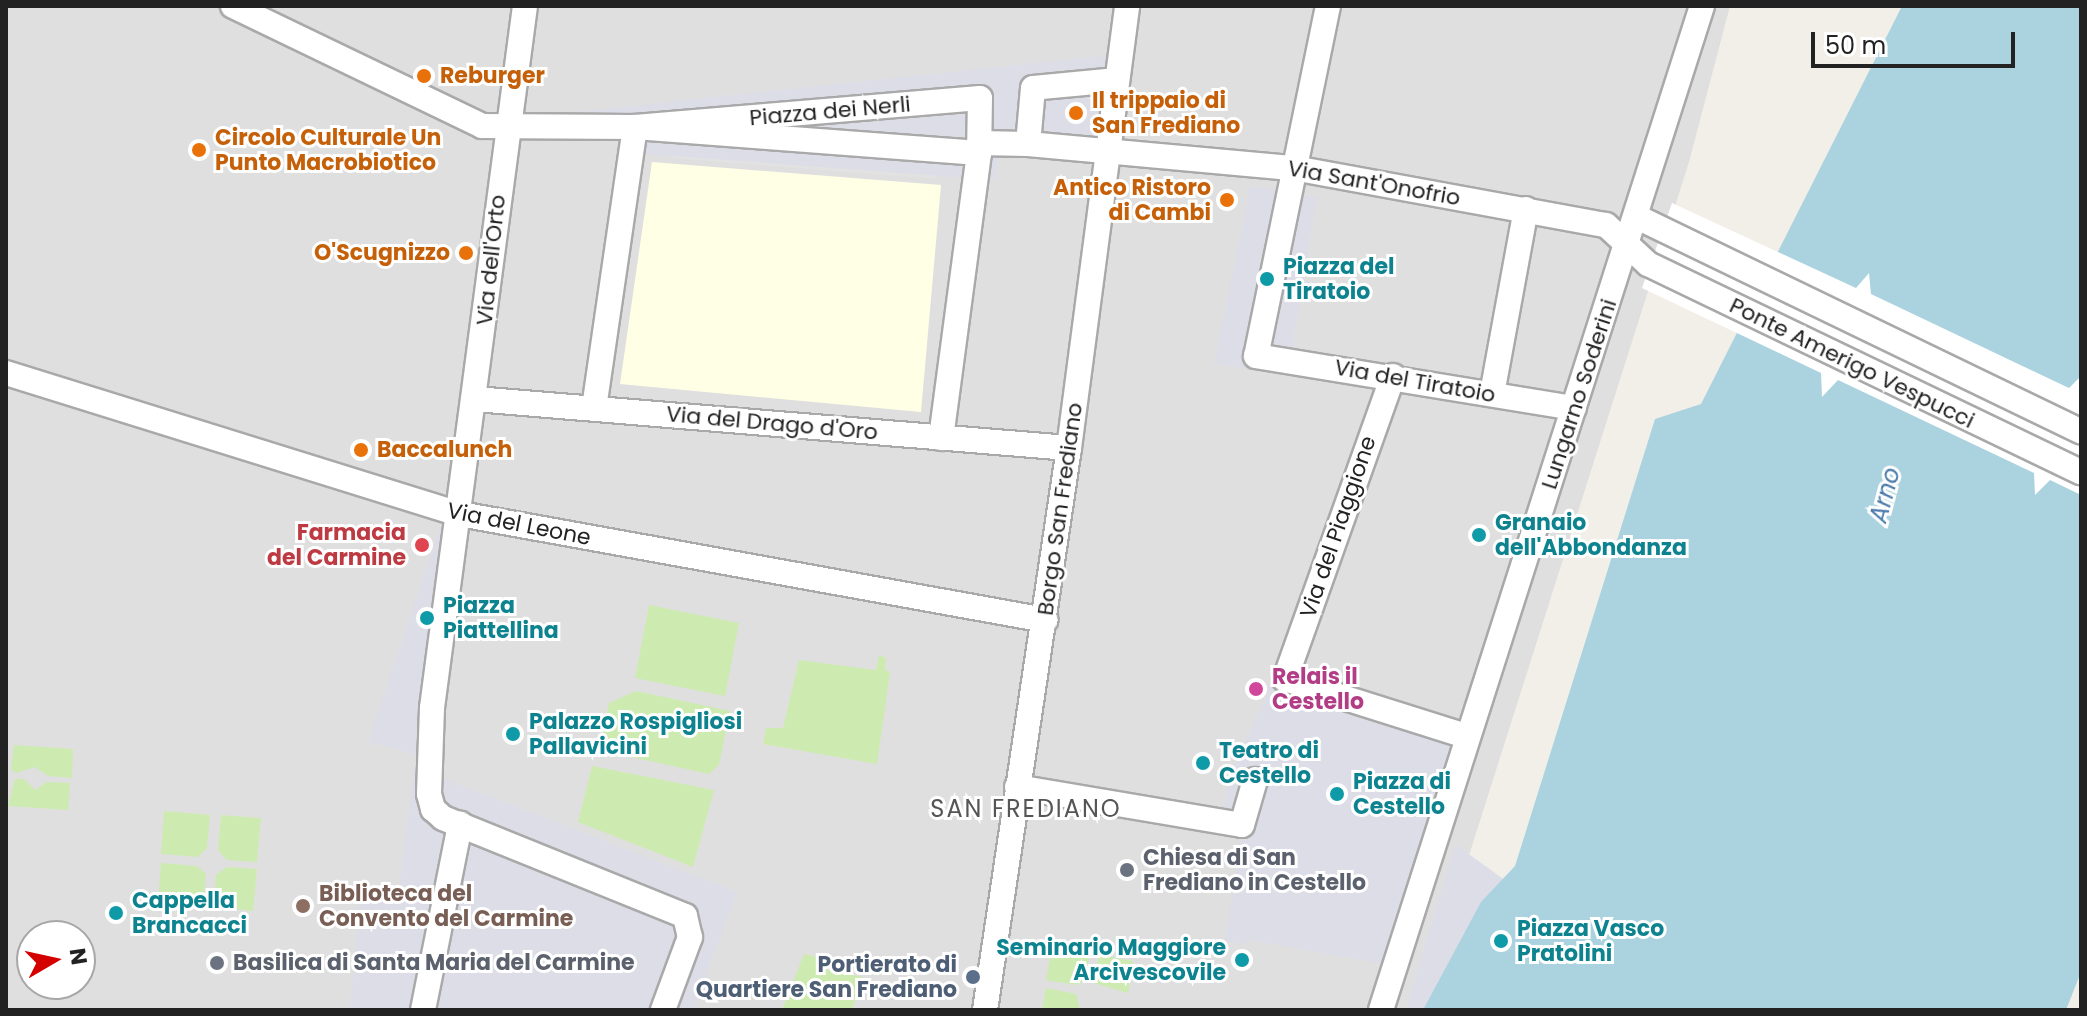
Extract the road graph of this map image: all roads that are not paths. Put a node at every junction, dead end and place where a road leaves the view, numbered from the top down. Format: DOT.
graph roads {
  1 [pos="233,6"];
  2 [pos="525,6"];
  3 [pos="1127,6"];
  4 [pos="1328,6"];
  5 [pos="1702,6"];
  6 [pos="1117,80"];
  7 [pos="635,127"];
  8 [pos="506,128"];
  9 [pos="1028,144"];
  10 [pos="979,148"];
  11 [pos="1109,148"];
  12 [pos="1294,168"];
  13 [pos="1526,209"];
  14 [pos="1637,217"];
  15 [pos="1628,246"];
  16 [pos="6,373"];
  17 [pos="1393,376"];
  18 [pos="1492,394"];
  19 [pos="475,399"];
  20 [pos="594,408"];
  21 [pos="1574,408"];
  22 [pos="2081,432"];
  23 [pos="941,438"];
  24 [pos="1069,448"];
  25 [pos="2081,472"];
  26 [pos="460,514"];
  27 [pos="1045,620"];
  28 [pos="1466,736"];
  29 [pos="1255,780"];
  30 [pos="1017,787"];
  31 [pos="460,824"];
  32 [pos="423,1010"];
  33 [pos="663,1010"];
  34 [pos="985,1010"];
  35 [pos="1381,1010"];
  1 -- 8 [label="street, Piazza dei Nerli"];
  2 -- 8 [label="street, Via dell'Orto"];
  3 -- 6 [label="street, Borgo San Frediano"];
  4 -- 12 [label="street"];
  5 -- 14 [label="street, Lungarno Soderini"];
  6 -- 9 [label="street"];
  6 -- 11 [label="street, Borgo San Frediano"];
  7 -- 8 [label="street, Piazza dei Nerli"];
  7 -- 10 [label="street, Piazza dei Nerli"];
  7 -- 10 [label="street, Piazza dei Nerli"];
  7 -- 20 [label="street"];
  8 -- 19 [label="street, Via dell'Orto"];
  9 -- 10 [label="street, Piazza dei Nerli"];
  9 -- 11 [label="street, Piazza dei Nerli"];
  10 -- 23 [label="street"];
  11 -- 12 [label="street, Via Sant'Onofrio"];
  11 -- 24 [label="street, Borgo San Frediano"];
  12 -- 13 [label="street, Via Sant'Onofrio"];
  12 -- 17 [label="street, Via del Tiratoio"];
  13 -- 15 [label="street, Via Sant'Onofrio"];
  13 -- 18 [label="street"];
  14 -- 15 [label="street, Lungarno Soderini"];
  14 -- 22 [label="street, Ponte Amerigo Vespucci"];
  15 -- 21 [label="street, Lungarno Soderini"];
  15 -- 25 [label="street, Ponte Amerigo Vespucci"];
  16 -- 26 [label="street, Via del Leone"];
  17 -- 18 [label="street, Via del Tiratoio"];
  17 -- 28 [label="street, Via del Piaggione"];
  18 -- 21 [label="street, Via del Tiratoio"];
  19 -- 20 [label="street, Via del Drago d'Oro"];
  19 -- 26 [label="street, Via dell'Orto"];
  20 -- 23 [label="street, Via del Drago d'Oro"];
  21 -- 28 [label="street, Lungarno Soderini"];
  23 -- 24 [label="street, Via del Drago d'Oro"];
  24 -- 27 [label="street, Borgo San Frediano"];
  26 -- 27 [label="street, Via del Leone"];
  26 -- 31 [label="street"];
  27 -- 30 [label="street, Borgo San Frediano"];
  28 -- 35 [label="street, Lungarno Soderini"];
  29 -- 30 [label="street"];
  30 -- 34 [label="street, Borgo San Frediano"];
  31 -- 32 [label="street"];
  31 -- 33 [label="street"];
}
